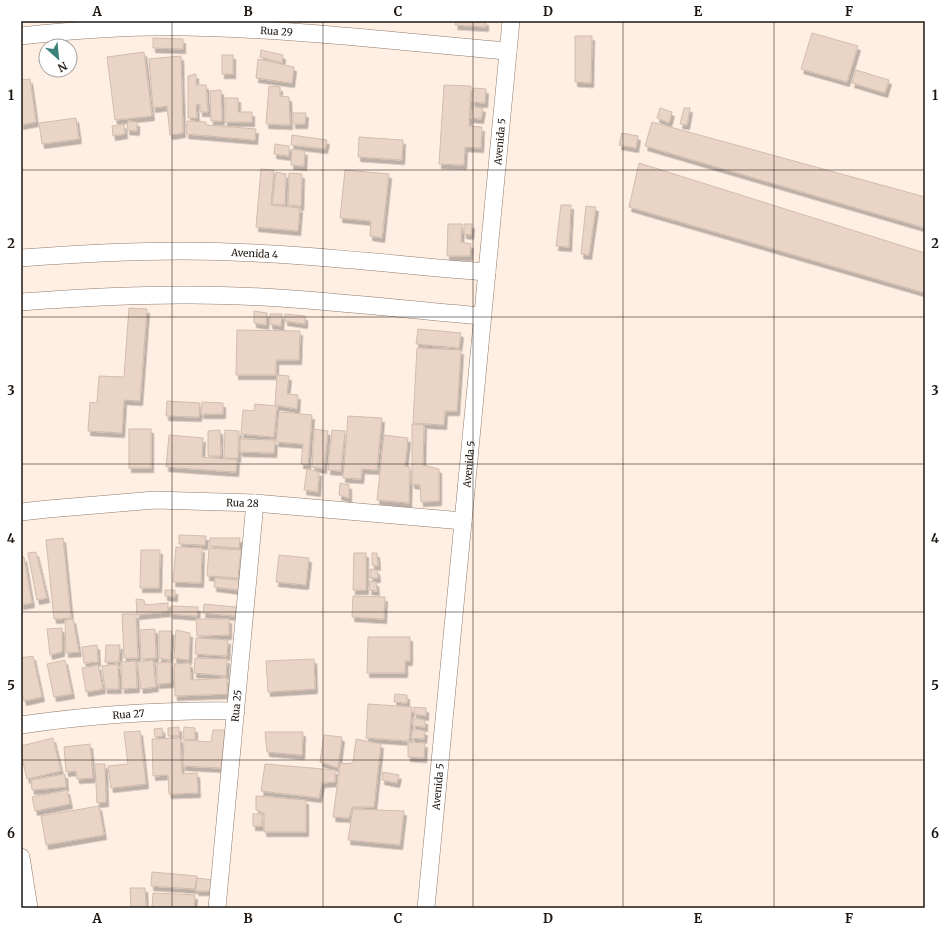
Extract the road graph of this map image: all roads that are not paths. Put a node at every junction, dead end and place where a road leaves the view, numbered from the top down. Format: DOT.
graph roads {
  1 [pos="511,21"];
  2 [pos="299,27"];
  3 [pos="21,36"];
  4 [pos="508,51"];
  5 [pos="21,258"];
  6 [pos="487,272"];
  7 [pos="21,302"];
  8 [pos="483,316"];
  9 [pos="255,503"];
  10 [pos="21,512"];
  11 [pos="463,521"];
  12 [pos="236,711"];
  13 [pos="21,725"];
  14 [pos="21,857"];
  15 [pos="29,908"];
  16 [pos="217,908"];
  17 [pos="426,908"];
  1 -- 4 [label="street, Avenida 5"];
  2 -- 3 [label="street, Rua 29"];
  2 -- 4 [label="street, Rua 29"];
  4 -- 6 [label="street, Avenida 5"];
  5 -- 6 [label="street, Avenida 4"];
  6 -- 8 [label="street, Avenida 5"];
  7 -- 8 [label="street"];
  8 -- 11 [label="street, Avenida 5"];
  9 -- 10 [label="street, Rua 28"];
  9 -- 11 [label="street, Rua 28"];
  9 -- 12 [label="street, Rua 25"];
  11 -- 17 [label="street, Avenida 5"];
  12 -- 13 [label="street, Rua 27"];
  12 -- 16 [label="street, Rua 25"];
  14 -- 15 [label="street"];
}
